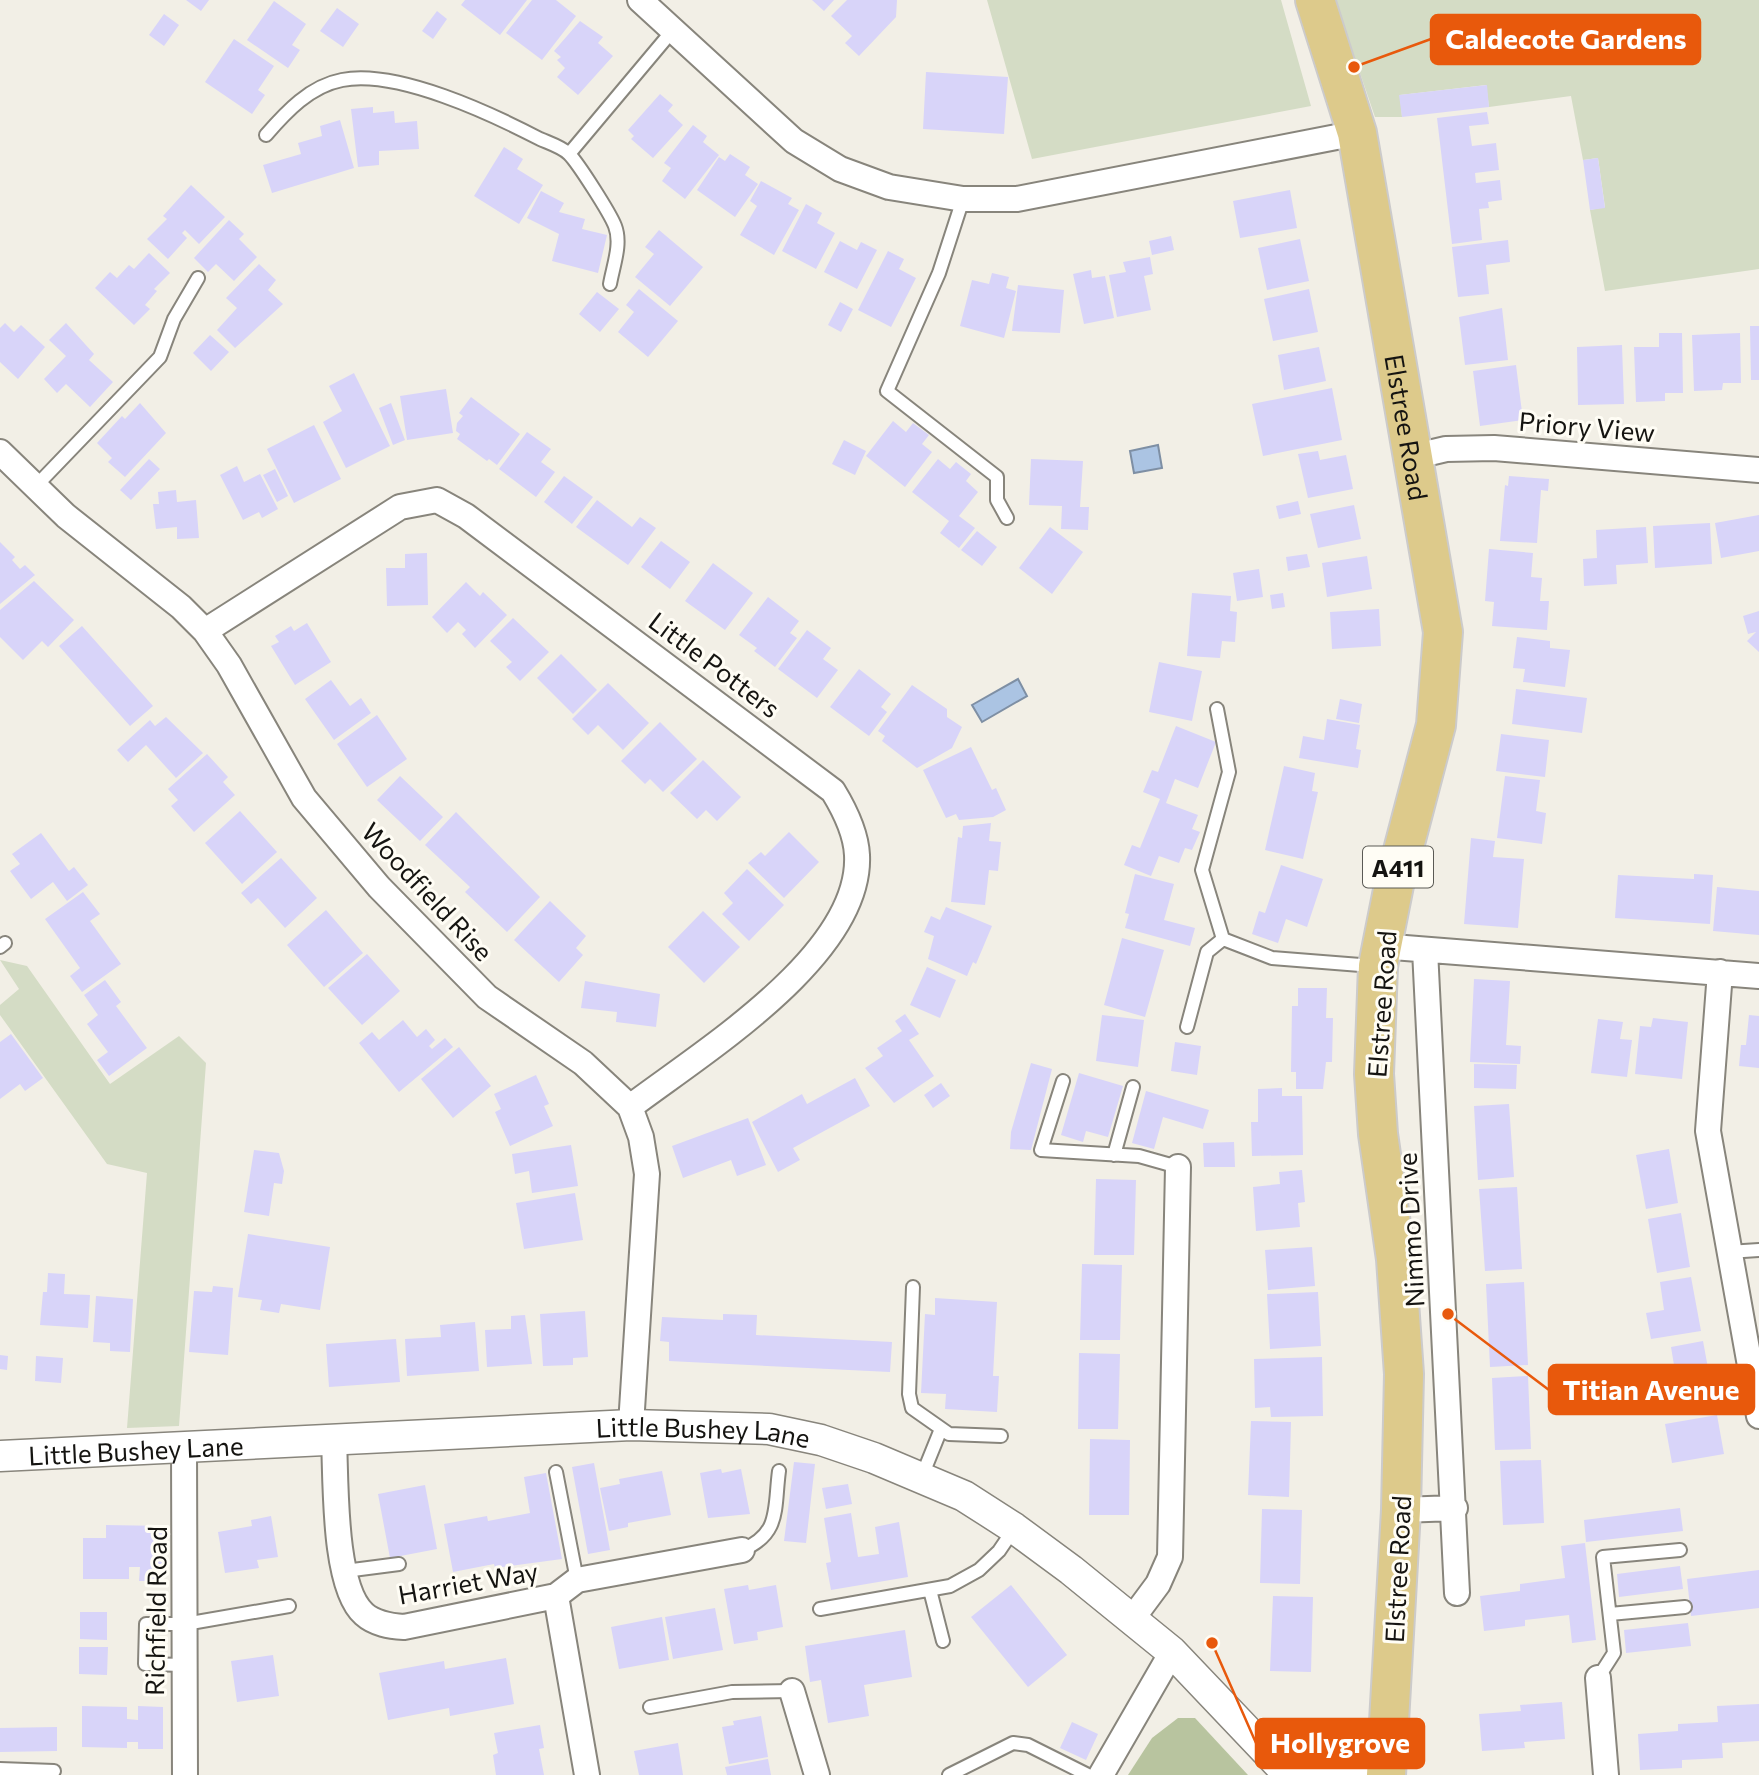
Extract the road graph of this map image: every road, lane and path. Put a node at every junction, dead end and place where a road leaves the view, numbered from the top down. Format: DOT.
graph roads {
  1 [pos="640,0"];
  2 [pos="1315,0"];
  3 [pos="673,30"];
  4 [pos="1357,134"];
  5 [pos="265,135"];
  6 [pos="569,154"];
  7 [pos="963,199"];
  8 [pos="198,278"];
  9 [pos="610,284"];
  10 [pos="0,452"];
  11 [pos="1412,457"];
  12 [pos="1759,470"];
  13 [pos="35,487"];
  14 [pos="1007,518"];
  15 [pos="205,631"];
  16 [pos="1217,709"];
  17 [pos="1223,939"];
  18 [pos="1425,950"];
  19 [pos="1379,956"];
  20 [pos="1720,972"];
  21 [pos="1759,976"];
  22 [pos="1187,1027"];
  23 [pos="1063,1081"];
  24 [pos="1133,1087"];
  25 [pos="630,1107"];
  26 [pos="1114,1155"];
  27 [pos="1178,1167"];
  28 [pos="1759,1250"];
  29 [pos="1727,1252"];
  30 [pos="913,1287"];
  31 [pos="1753,1360"];
  32 [pos="1759,1416"];
  33 [pos="631,1425"];
  34 [pos="941,1429"];
  35 [pos="1001,1436"];
  36 [pos="334,1439"];
  37 [pos="184,1447"];
  38 [pos="0,1456"];
  39 [pos="779,1471"];
  40 [pos="556,1472"];
  41 [pos="922,1476"];
  42 [pos="1455,1508"];
  43 [pos="1401,1510"];
  44 [pos="1014,1528"];
  45 [pos="742,1550"];
  46 [pos="1680,1550"];
  47 [pos="399,1564"];
  48 [pos="345,1572"];
  49 [pos="577,1580"];
  50 [pos="930,1590"];
  51 [pos="1457,1592"];
  52 [pos="556,1596"];
  53 [pos="289,1606"];
  54 [pos="1685,1606"];
  55 [pos="820,1609"];
  56 [pos="1610,1615"];
  57 [pos="1132,1619"];
  58 [pos="185,1624"];
  59 [pos="943,1641"];
  60 [pos="1172,1652"];
  61 [pos="184,1665"];
  62 [pos="1598,1678"];
  63 [pos="792,1690"];
  64 [pos="650,1707"];
  65 [pos="1386,1762"];
  66 [pos="0,1769"];
  67 [pos="54,1770"];
  68 [pos="1288,1773"];
  69 [pos="949,1774"];
  70 [pos="185,1775"];
  71 [pos="587,1775"];
  72 [pos="817,1775"];
  73 [pos="1088,1775"];
  74 [pos="1101,1775"];
  75 [pos="1606,1775"];
  1 -- 3 [label="street"];
  2 -- 4 [label="main road, Elstree Road / A411"];
  3 -- 6 [label="lane"];
  3 -- 7 [label="street"];
  4 -- 7 [label="street"];
  4 -- 11 [label="main road, Elstree Road / A411"];
  5 -- 6 [label="lane"];
  6 -- 9 [label="lane"];
  7 -- 14 [label="lane"];
  8 -- 13 [label="lane"];
  10 -- 13 [label="street, Woodfield Rise"];
  11 -- 12 [label="street, Priory View"];
  11 -- 19 [label="main road, Elstree Road / A411"];
  13 -- 15 [label="street, Woodfield Rise"];
  15 -- 25 [label="street, Woodfield Rise"];
  15 -- 25 [label="street, Little Potters"];
  16 -- 17 [label="lane"];
  17 -- 19 [label="lane"];
  17 -- 22 [label="lane"];
  18 -- 19 [label="street"];
  18 -- 20 [label="street"];
  18 -- 42 [label="street, Nimmo Drive"];
  19 -- 43 [label="main road, Elstree Road / A411"];
  20 -- 21 [label="street"];
  20 -- 29 [label="street"];
  23 -- 26 [label="lane"];
  24 -- 26 [label="lane"];
  25 -- 33 [label="street, Woodfield Rise"];
  26 -- 27 [label="lane"];
  27 -- 57 [label="street"];
  28 -- 29 [label="lane"];
  29 -- 31 [label="street"];
  30 -- 34 [label="lane"];
  31 -- 32 [label="street"];
  33 -- 36 [label="street, Little Bushey Lane"];
  33 -- 41 [label="street, Little Bushey Lane"];
  34 -- 35 [label="lane"];
  34 -- 41 [label="lane"];
  36 -- 37 [label="street, Little Bushey Lane"];
  36 -- 48 [label="street, Harriet Way"];
  37 -- 38 [label="street, Little Bushey Lane"];
  37 -- 58 [label="street, Richfield Road"];
  39 -- 45 [label="lane"];
  40 -- 49 [label="lane"];
  41 -- 44 [label="street, Little Bushey Lane"];
  42 -- 43 [label="street"];
  42 -- 51 [label="street, Nimmo Drive"];
  43 -- 65 [label="main road, Elstree Road / A411"];
  44 -- 50 [label="lane"];
  44 -- 57 [label="street, Little Bushey Lane"];
  45 -- 49 [label="street, Harriet Way"];
  46 -- 56 [label="lane"];
  47 -- 48 [label="lane"];
  48 -- 52 [label="street, Harriet Way"];
  49 -- 52 [label="street, Harriet Way"];
  50 -- 55 [label="lane"];
  50 -- 59 [label="lane"];
  52 -- 71 [label="street, Harriet Way"];
  53 -- 58 [label="lane"];
  54 -- 56 [label="lane"];
  56 -- 62 [label="lane"];
  57 -- 60 [label="street, Little Bushey Lane"];
  58 -- 61 [label="street, Richfield Road"];
  58 -- 61 [label="lane"];
  60 -- 68 [label="street, Little Bushey Lane"];
  60 -- 74 [label="street"];
  61 -- 70 [label="street, Richfield Road"];
  62 -- 75 [label="street"];
  63 -- 64 [label="lane"];
  63 -- 72 [label="street"];
  65 -- 68 [label="street"];
  66 -- 67 [label="lane"];
  69 -- 73 [label="lane"];
}
